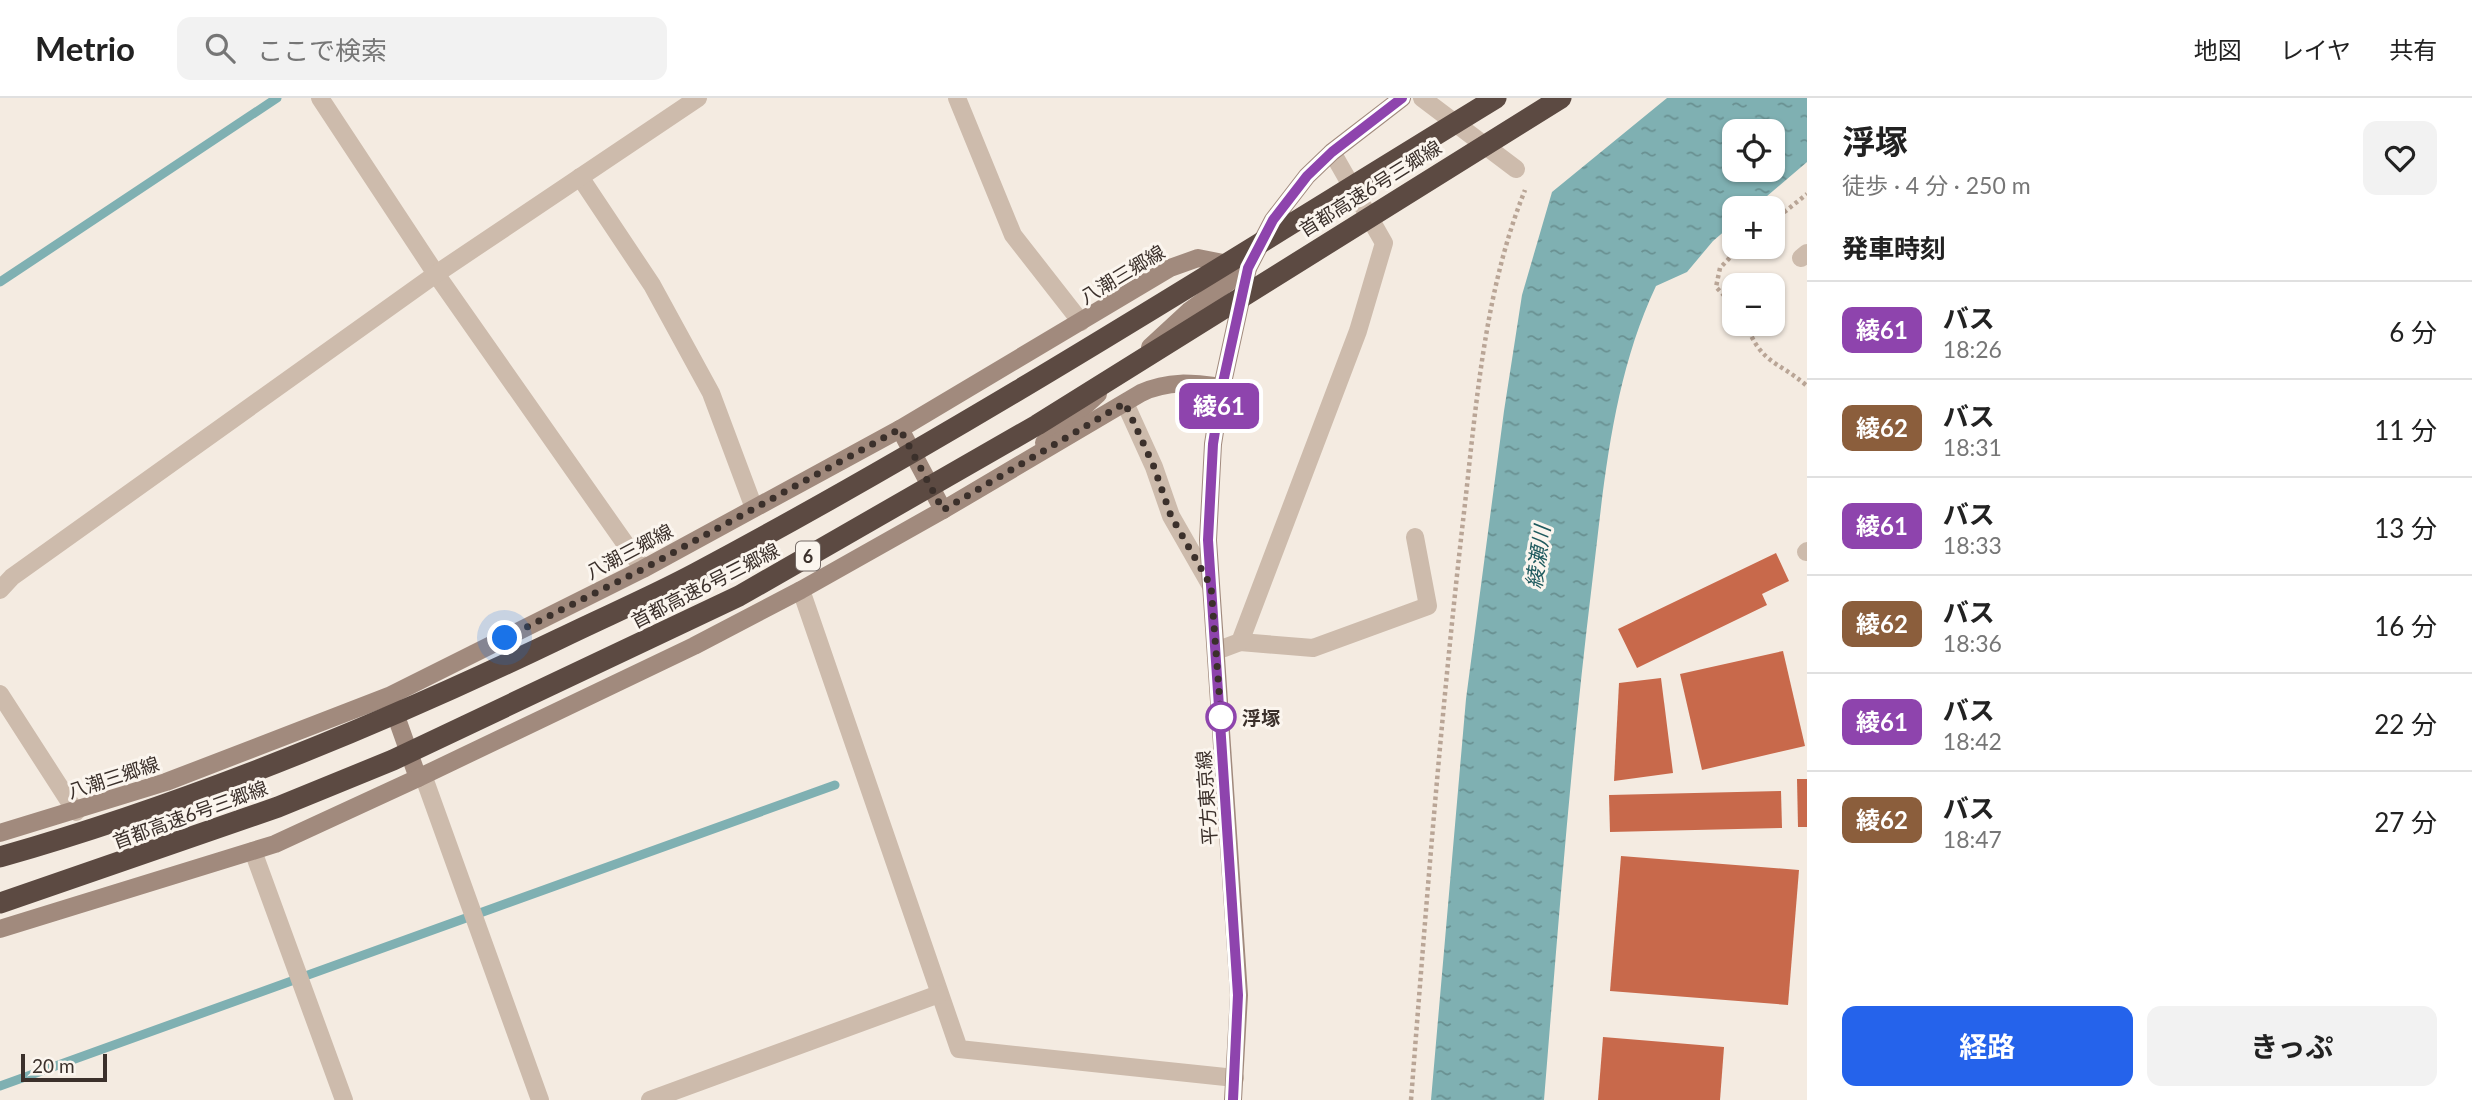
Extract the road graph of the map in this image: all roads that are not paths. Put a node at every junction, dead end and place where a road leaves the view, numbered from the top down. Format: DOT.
graph roads {
  1 [pos="320,98"];
  2 [pos="698,98"];
  3 [pos="948,98"];
  4 [pos="1402,98"];
  5 [pos="1422,98"];
  6 [pos="1496,98"];
  7 [pos="1561,98"];
  8 [pos="959,105"];
  9 [pos="1332,152"];
  10 [pos="1516,169"];
  11 [pos="580,177"];
  12 [pos="1248,268"];
  13 [pos="436,274"];
  14 [pos="1081,323"];
  15 [pos="1222,387"];
  16 [pos="1125,403"];
  17 [pos="900,429"];
  18 [pos="1019,466"];
  19 [pos="754,508"];
  20 [pos="943,510"];
  21 [pos="1415,537"];
  22 [pos="643,569"];
  23 [pos="1211,586"];
  24 [pos="0,590"];
  25 [pos="801,590"];
  26 [pos="1240,642"];
  27 [pos="1216,651"];
  28 [pos="0,694"];
  29 [pos="389,696"];
  30 [pos="421,777"];
  31 [pos="76,812"];
  32 [pos="0,833"];
  33 [pos="253,851"];
  34 [pos="0,857"];
  35 [pos="0,902"];
  36 [pos="0,929"];
  37 [pos="939,994"];
  38 [pos="1235,1078"];
  39 [pos="344,1100"];
  40 [pos="540,1100"];
  41 [pos="650,1100"];
  42 [pos="1233,1100"];
  1 -- 13 [label="street"];
  2 -- 11 [label="street"];
  3 -- 8 [label="street"];
  4 -- 9 [label="main road, 平方東京線"];
  5 -- 10 [label="street"];
  6 -- 34 [label="highway, 首都高速6号三郷線 / 6, bridge"];
  7 -- 35 [label="highway, 首都高速6号三郷線 / 6, bridge"];
  8 -- 14 [label="street"];
  9 -- 12 [label="main road, 平方東京線"];
  9 -- 26 [label="street"];
  11 -- 13 [label="street"];
  11 -- 19 [label="street"];
  12 -- 14 [label="main road, 八潮三郷線"];
  12 -- 15 [label="main road, 平方東京線"];
  12 -- 18 [label="main road"];
  13 -- 22 [label="street"];
  13 -- 24 [label="street"];
  14 -- 17 [label="main road, 八潮三郷線"];
  15 -- 16 [label="main road"];
  15 -- 23 [label="main road, 平方東京線"];
  16 -- 18 [label="main road"];
  16 -- 23 [label="street"];
  17 -- 19 [label="main road, 八潮三郷線"];
  17 -- 20 [label="main road"];
  18 -- 20 [label="main road"];
  19 -- 22 [label="main road, 八潮三郷線"];
  20 -- 25 [label="main road"];
  21 -- 26 [label="street"];
  22 -- 29 [label="main road, 八潮三郷線"];
  23 -- 27 [label="main road, 平方東京線"];
  25 -- 30 [label="main road"];
  25 -- 37 [label="street"];
  26 -- 27 [label="street"];
  27 -- 38 [label="main road, 平方東京線"];
  28 -- 31 [label="street"];
  29 -- 30 [label="main road"];
  29 -- 31 [label="main road, 八潮三郷線"];
  30 -- 33 [label="main road"];
  30 -- 40 [label="street"];
  31 -- 32 [label="main road, 八潮三郷線"];
  33 -- 36 [label="main road"];
  33 -- 39 [label="street"];
  37 -- 38 [label="street"];
  37 -- 41 [label="street"];
  38 -- 42 [label="main road, 平方東京線"];
}
